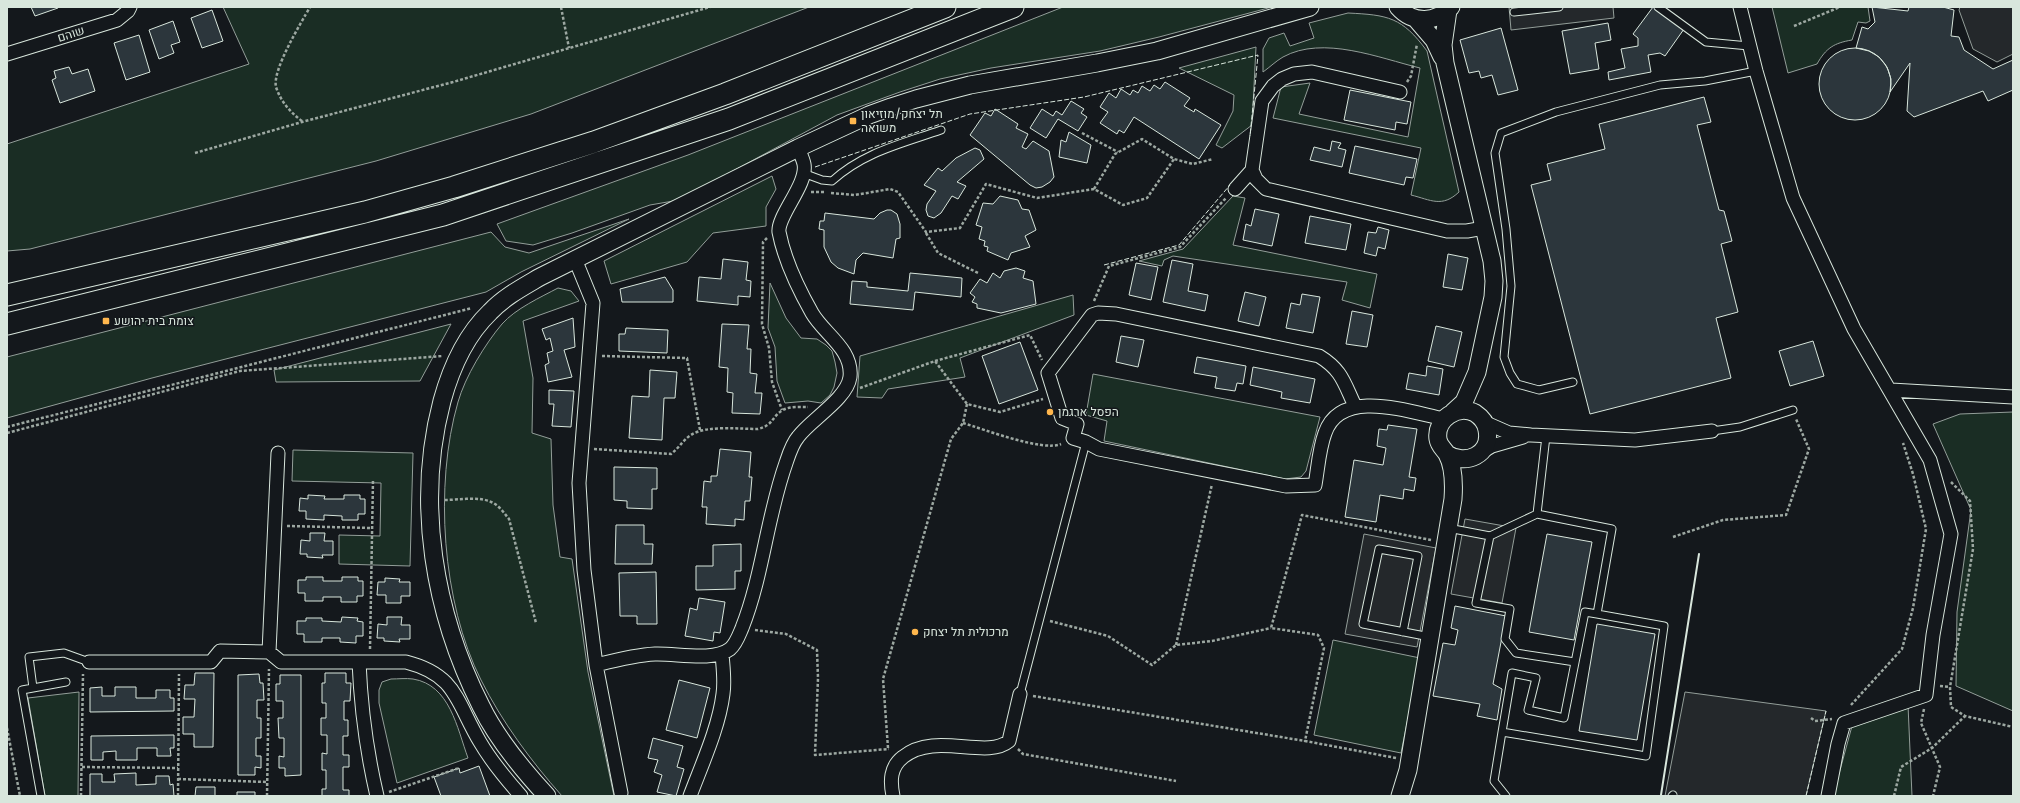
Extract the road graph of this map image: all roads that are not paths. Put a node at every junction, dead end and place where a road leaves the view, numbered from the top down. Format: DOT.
graph roads {
  1 [pos="130,7"];
  2 [pos="945,7"];
  3 [pos="1012,7"];
  4 [pos="1310,7"];
  5 [pos="1560,7"];
  6 [pos="1658,7"];
  7 [pos="1740,7"];
  8 [pos="1450,8"];
  9 [pos="1514,12"];
  10 [pos="1407,15"];
  11 [pos="1749,46"];
  12 [pos="7,54"];
  13 [pos="1445,63"];
  14 [pos="1756,71"];
  15 [pos="1400,92"];
  16 [pos="941,130"];
  17 [pos="798,148"];
  18 [pos="1252,170"];
  19 [pos="803,173"];
  20 [pos="1234,188"];
  21 [pos="1484,228"];
  22 [pos="575,260"];
  23 [pos="7,282"];
  24 [pos="34,290"];
  25 [pos="7,296"];
  26 [pos="7,324"];
  27 [pos="1474,380"];
  28 [pos="1573,382"];
  29 [pos="1891,390"];
  30 [pos="2013,397"];
  31 [pos="1354,406"];
  32 [pos="1792,410"];
  33 [pos="1448,416"];
  34 [pos="1482,420"];
  35 [pos="1712,431"];
  36 [pos="1531,435"];
  37 [pos="1546,436"];
  38 [pos="1086,442"];
  39 [pos="278,453"];
  40 [pos="1447,454"];
  41 [pos="1477,455"];
  42 [pos="1453,499"];
  43 [pos="1537,514"];
  44 [pos="1447,536"];
  45 [pos="1490,536"];
  46 [pos="1597,614"];
  47 [pos="1403,632"];
  48 [pos="1430,637"];
  49 [pos="269,652"];
  50 [pos="722,654"];
  51 [pos="86,660"];
  52 [pos="365,662"];
  53 [pos="1575,662"];
  54 [pos="596,665"];
  55 [pos="66,682"];
  56 [pos="33,688"];
  57 [pos="1020,694"];
  58 [pos="1502,732"];
  59 [pos="621,793"];
  60 [pos="41,796"];
  61 [pos="377,796"];
  62 [pos="521,796"];
  63 [pos="547,796"];
  64 [pos="690,796"];
  65 [pos="892,796"];
  66 [pos="1400,796"];
  67 [pos="1506,796"];
  68 [pos="1828,796"];
  1 -- 12 [label="street, שוהם"];
  2 -- 24 [label="main road"];
  3 -- 26 [label="main road"];
  4 -- 17 [label="street"];
  5 -- 9 [label="lane"];
  6 -- 11 [label="lane"];
  7 -- 11 [label="street"];
  8 -- 10 [label="street"];
  8 -- 13 [label="street"];
  10 -- 13 [label="street"];
  11 -- 14 [label="street"];
  13 -- 21 [label="street"];
  14 -- 28 [label="lane"];
  14 -- 29 [label="street"];
  15 -- 18 [label="street"];
  16 -- 19 [label="lane"];
  17 -- 19 [label="street"];
  17 -- 22 [label="street"];
  18 -- 20 [label="street"];
  18 -- 21 [label="street"];
  19 -- 50 [label="street"];
  21 -- 27 [label="street"];
  22 -- 54 [label="street"];
  22 -- 63 [label="street"];
  23 -- 24 [label="main road"];
  24 -- 25 [label="main road"];
  27 -- 33 [label="street"];
  27 -- 34 [label="street"];
  29 -- 30 [label="street"];
  29 -- 68 [label="street"];
  31 -- 33 [label="street"];
  31 -- 38 [label="street"];
  31 -- 38 [label="street"];
  32 -- 35 [label="lane"];
  33 -- 34 [label="street"];
  33 -- 40 [label="street"];
  34 -- 36 [label="street"];
  34 -- 41 [label="street"];
  35 -- 37 [label="street"];
  36 -- 37 [label="street"];
  36 -- 41 [label="street"];
  37 -- 43 [label="lane"];
  38 -- 57 [label="lane"];
  39 -- 49 [label="street"];
  40 -- 41 [label="street"];
  40 -- 42 [label="street"];
  41 -- 42 [label="street"];
  42 -- 44 [label="street"];
  43 -- 45 [label="lane"];
  43 -- 46 [label="lane"];
  44 -- 45 [label="lane"];
  44 -- 48 [label="street"];
  45 -- 53 [label="lane"];
  46 -- 53 [label="lane"];
  46 -- 58 [label="lane"];
  47 -- 47 [label="lane"];
  47 -- 48 [label="lane"];
  48 -- 66 [label="street"];
  49 -- 51 [label="street"];
  49 -- 52 [label="street"];
  50 -- 54 [label="street"];
  50 -- 64 [label="street"];
  51 -- 56 [label="lane"];
  52 -- 61 [label="street"];
  52 -- 62 [label="street"];
  53 -- 58 [label="lane"];
  54 -- 59 [label="street"];
  55 -- 56 [label="lane"];
  56 -- 60 [label="lane"];
  57 -- 65 [label="street"];
  58 -- 67 [label="lane"];
}
